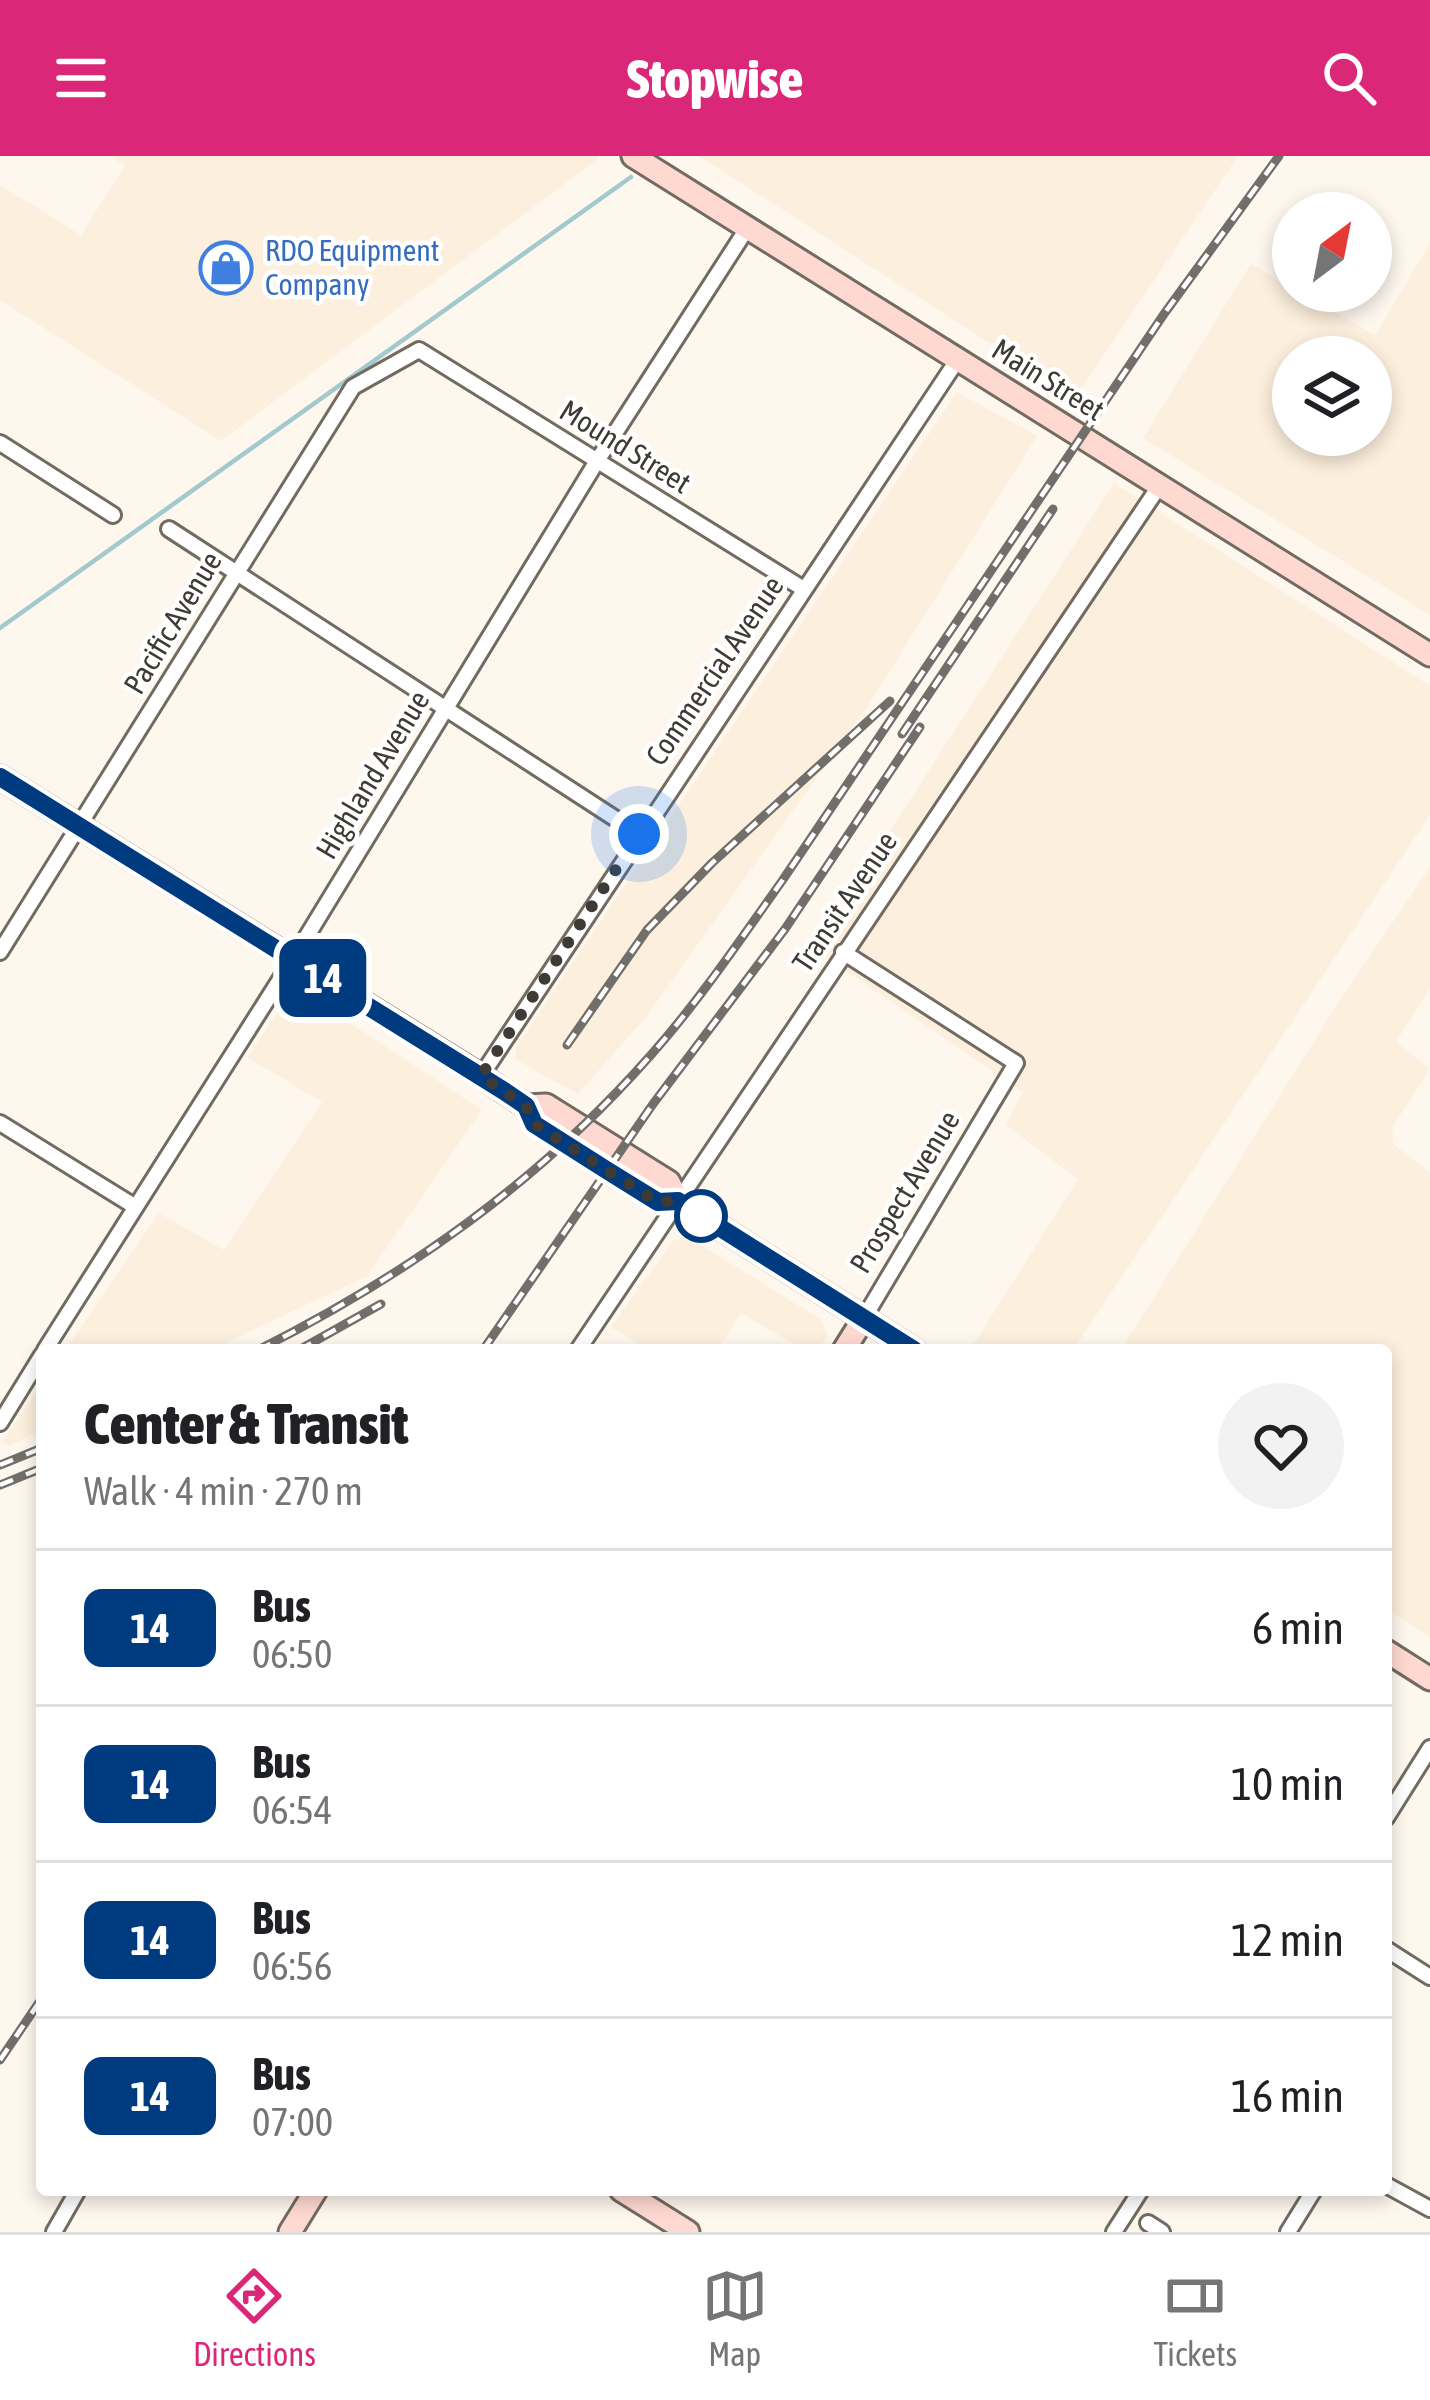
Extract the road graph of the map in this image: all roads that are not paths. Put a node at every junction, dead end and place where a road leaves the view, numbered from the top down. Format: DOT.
graph roads {
  1 [pos="633,156"];
  2 [pos="748,227"];
  3 [pos="419,350"];
  4 [pos="958,359"];
  5 [pos="0,443"];
  6 [pos="597,461"];
  7 [pos="1160,485"];
  8 [pos="112,515"];
  9 [pos="169,530"];
  10 [pos="235,572"];
  11 [pos="802,588"];
  12 [pos="1430,655"];
  13 [pos="445,709"];
  14 [pos="0,777"];
  15 [pos="81,828"];
  16 [pos="639,834"];
  17 [pos="0,952"];
  18 [pos="843,952"];
  19 [pos="293,959"];
  20 [pos="481,1076"];
  21 [pos="0,1123"];
  22 [pos="678,1201"];
  23 [pos="134,1206"];
  24 [pos="864,1318"];
  25 [pos="50,1344"];
  26 [pos="582,1344"];
  27 [pos="848,1344"];
  28 [pos="905,1344"];
  29 [pos="36,1366"];
  30 [pos="0,1423"];
  31 [pos="1392,1655"];
  32 [pos="1430,1678"];
  33 [pos="1430,1748"];
  34 [pos="1392,1808"];
  35 [pos="1392,1953"];
  36 [pos="1430,1977"];
  37 [pos="1392,2188"];
  38 [pos="75,2196"];
  39 [pos="312,2196"];
  40 [pos="631,2196"];
  41 [pos="1137,2196"];
  42 [pos="1310,2196"];
  43 [pos="1430,2209"];
  44 [pos="54,2232"];
  45 [pos="290,2232"];
  46 [pos="688,2232"];
  47 [pos="1114,2232"];
  48 [pos="1288,2232"];
  1 -- 2 [label="main road, Main Street"];
  2 -- 4 [label="main road, Main Street"];
  2 -- 6 [label="street, Highland Avenue"];
  3 -- 6 [label="street, Mound Street"];
  3 -- 10 [label="street, Pacific Avenue"];
  4 -- 7 [label="main road, Main Street"];
  4 -- 11 [label="street, Commercial Avenue"];
  5 -- 8 [label="street"];
  6 -- 11 [label="street, Mound Street"];
  6 -- 13 [label="street, Highland Avenue"];
  7 -- 12 [label="main road, Main Street"];
  7 -- 18 [label="street, Transit Avenue"];
  9 -- 10 [label="street"];
  10 -- 13 [label="street"];
  10 -- 15 [label="street, Pacific Avenue"];
  11 -- 16 [label="street, Commercial Avenue"];
  13 -- 16 [label="street"];
  13 -- 19 [label="street, Highland Avenue"];
  14 -- 15 [label="main road"];
  15 -- 17 [label="street, Pacific Avenue"];
  15 -- 19 [label="main road"];
  16 -- 20 [label="street, Commercial Avenue"];
  18 -- 22 [label="street, Transit Avenue"];
  18 -- 24 [label="street, Prospect Avenue"];
  19 -- 20 [label="main road"];
  19 -- 23 [label="street, Highland Avenue"];
  20 -- 22 [label="main road"];
  21 -- 23 [label="street"];
  22 -- 24 [label="main road"];
  22 -- 26 [label="street, Transit Avenue"];
  23 -- 25 [label="street, Highland Avenue"];
  24 -- 27 [label="main road, Prospect Avenue"];
  24 -- 28 [label="main road"];
  29 -- 30 [label="street, Highland Avenue"];
  31 -- 32 [label="main road"];
  33 -- 34 [label="street"];
  35 -- 36 [label="street"];
  37 -- 43 [label="street"];
  38 -- 44 [label="street"];
  39 -- 45 [label="main road"];
  40 -- 46 [label="main road"];
  41 -- 47 [label="street"];
  42 -- 48 [label="street"];
}
